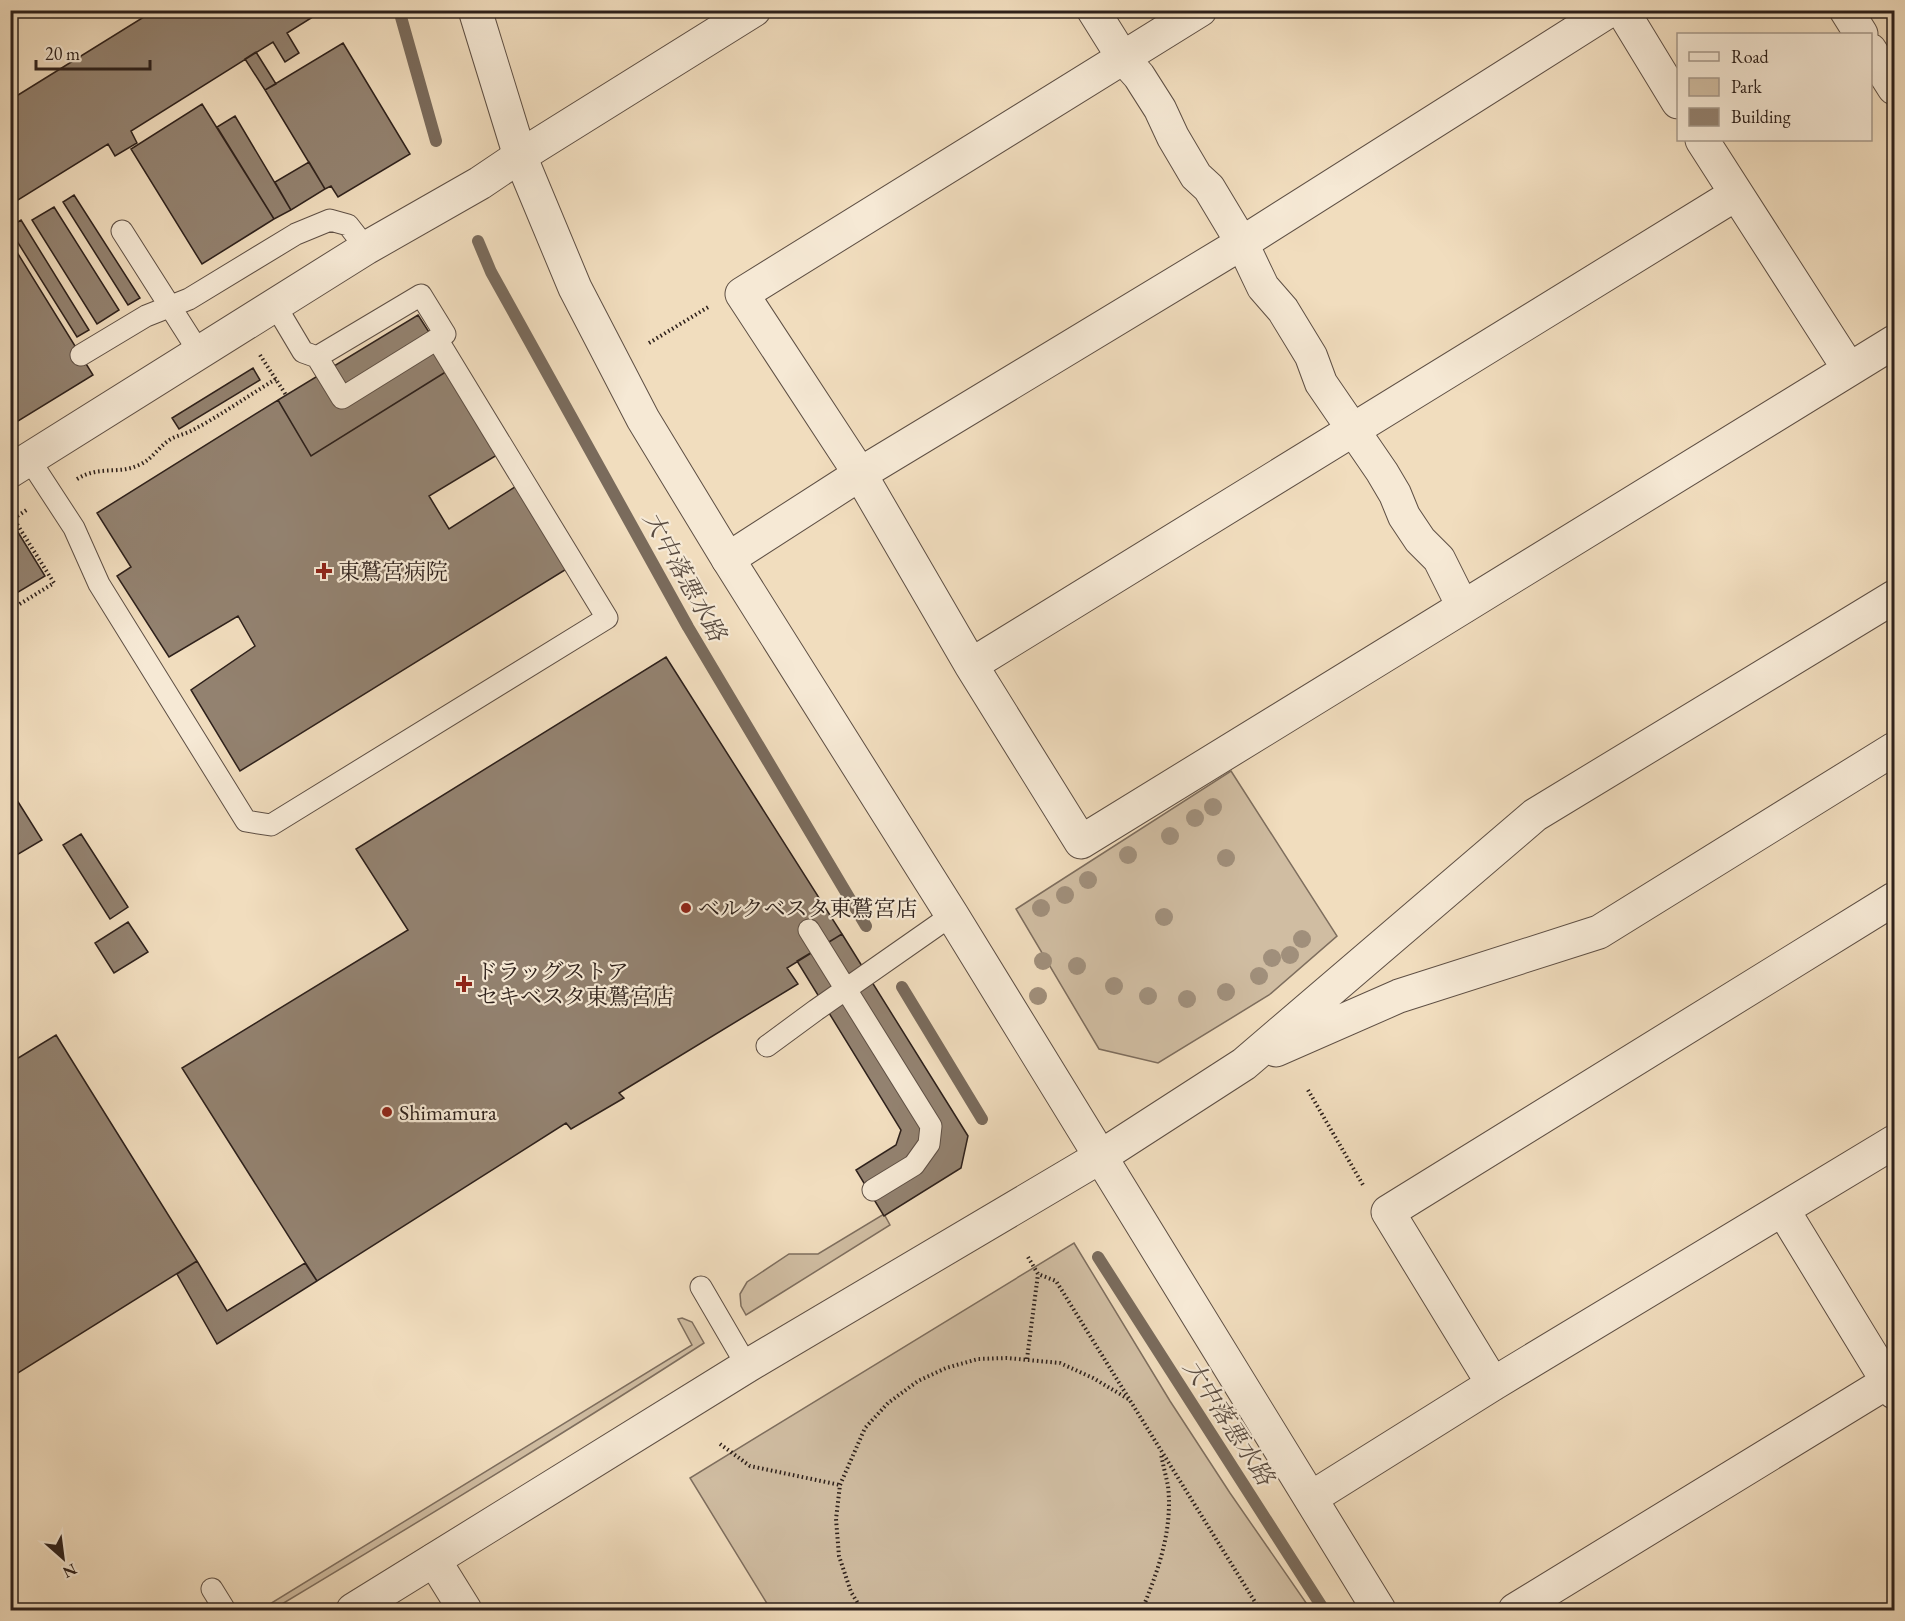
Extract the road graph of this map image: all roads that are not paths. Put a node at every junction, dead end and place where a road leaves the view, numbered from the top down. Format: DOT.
graph roads {
  1 [pos="475,10"];
  2 [pos="754,10"];
  3 [pos="1093,10"];
  4 [pos="1200,10"];
  5 [pos="1610,10"];
  6 [pos="1622,10"];
  7 [pos="1846,10"];
  8 [pos="1860,33"];
  9 [pos="1872,53"];
  10 [pos="1123,58"];
  11 [pos="1894,88"];
  12 [pos="1677,100"];
  13 [pos="1703,141"];
  14 [pos="520,156"];
  15 [pos="1736,194"];
  16 [pos="122,231"];
  17 [pos="1242,243"];
  18 [pos="366,248"];
  19 [pos="275,305"];
  20 [pos="169,307"];
  21 [pos="437,339"];
  22 [pos="1894,342"];
  23 [pos="199,352"];
  24 [pos="81,355"];
  25 [pos="317,357"];
  26 [pos="1849,369"];
  27 [pos="1353,429"];
  28 [pos="20,465"];
  29 [pos="860,474"];
  30 [pos="728,559"];
  31 [pos="1894,597"];
  32 [pos="1463,607"];
  33 [pos="971,665"];
  34 [pos="1894,749"];
  35 [pos="1894,900"];
  36 [pos="952,915"];
  37 [pos="809,930"];
  38 [pos="767,1046"];
  39 [pos="1244,1064"];
  40 [pos="1894,1142"];
  41 [pos="1100,1157"];
  42 [pos="873,1190"];
  43 [pos="1783,1210"];
  44 [pos="701,1287"];
  45 [pos="747,1366"];
  46 [pos="1493,1384"];
  47 [pos="1892,1384"];
  48 [pos="1311,1498"];
  49 [pos="434,1560"];
  50 [pos="212,1588"];
  51 [pos="225,1611"];
  52 [pos="353,1611"];
  53 [pos="465,1611"];
  54 [pos="1379,1611"];
  55 [pos="1515,1611"];
  1 -- 14 [label="street"];
  2 -- 14 [label="street"];
  3 -- 10 [label="street"];
  4 -- 10 [label="street"];
  5 -- 17 [label="street"];
  6 -- 12 [label="street"];
  7 -- 8 [label="street"];
  9 -- 11 [label="street"];
  10 -- 17 [label="street"];
  10 -- 29 [label="street"];
  13 -- 15 [label="street"];
  14 -- 18 [label="street"];
  14 -- 30 [label="street"];
  15 -- 26 [label="street"];
  15 -- 27 [label="street"];
  16 -- 20 [label="lane"];
  17 -- 27 [label="street"];
  17 -- 29 [label="street"];
  18 -- 19 [label="street"];
  18 -- 20 [label="lane"];
  19 -- 23 [label="street"];
  19 -- 25 [label="lane"];
  20 -- 23 [label="lane"];
  20 -- 24 [label="lane"];
  21 -- 25 [label="lane"];
  21 -- 25 [label="lane"];
  21 -- 28 [label="lane"];
  22 -- 26 [label="street"];
  23 -- 28 [label="street"];
  26 -- 32 [label="street"];
  27 -- 32 [label="street"];
  27 -- 33 [label="street"];
  29 -- 30 [label="street"];
  29 -- 33 [label="street"];
  30 -- 36 [label="street"];
  31 -- 39 [label="street"];
  32 -- 33 [label="street"];
  34 -- 39 [label="street"];
  35 -- 46 [label="street"];
  36 -- 38 [label="lane"];
  36 -- 41 [label="street"];
  37 -- 42 [label="lane"];
  39 -- 41 [label="street"];
  40 -- 43 [label="street"];
  41 -- 45 [label="street"];
  41 -- 48 [label="street"];
  43 -- 46 [label="street"];
  43 -- 47 [label="street"];
  44 -- 45 [label="lane"];
  45 -- 49 [label="street"];
  46 -- 48 [label="street"];
  47 -- 55 [label="street"];
  48 -- 54 [label="street"];
  49 -- 52 [label="street"];
  49 -- 53 [label="street"];
  50 -- 51 [label="lane"];
}
